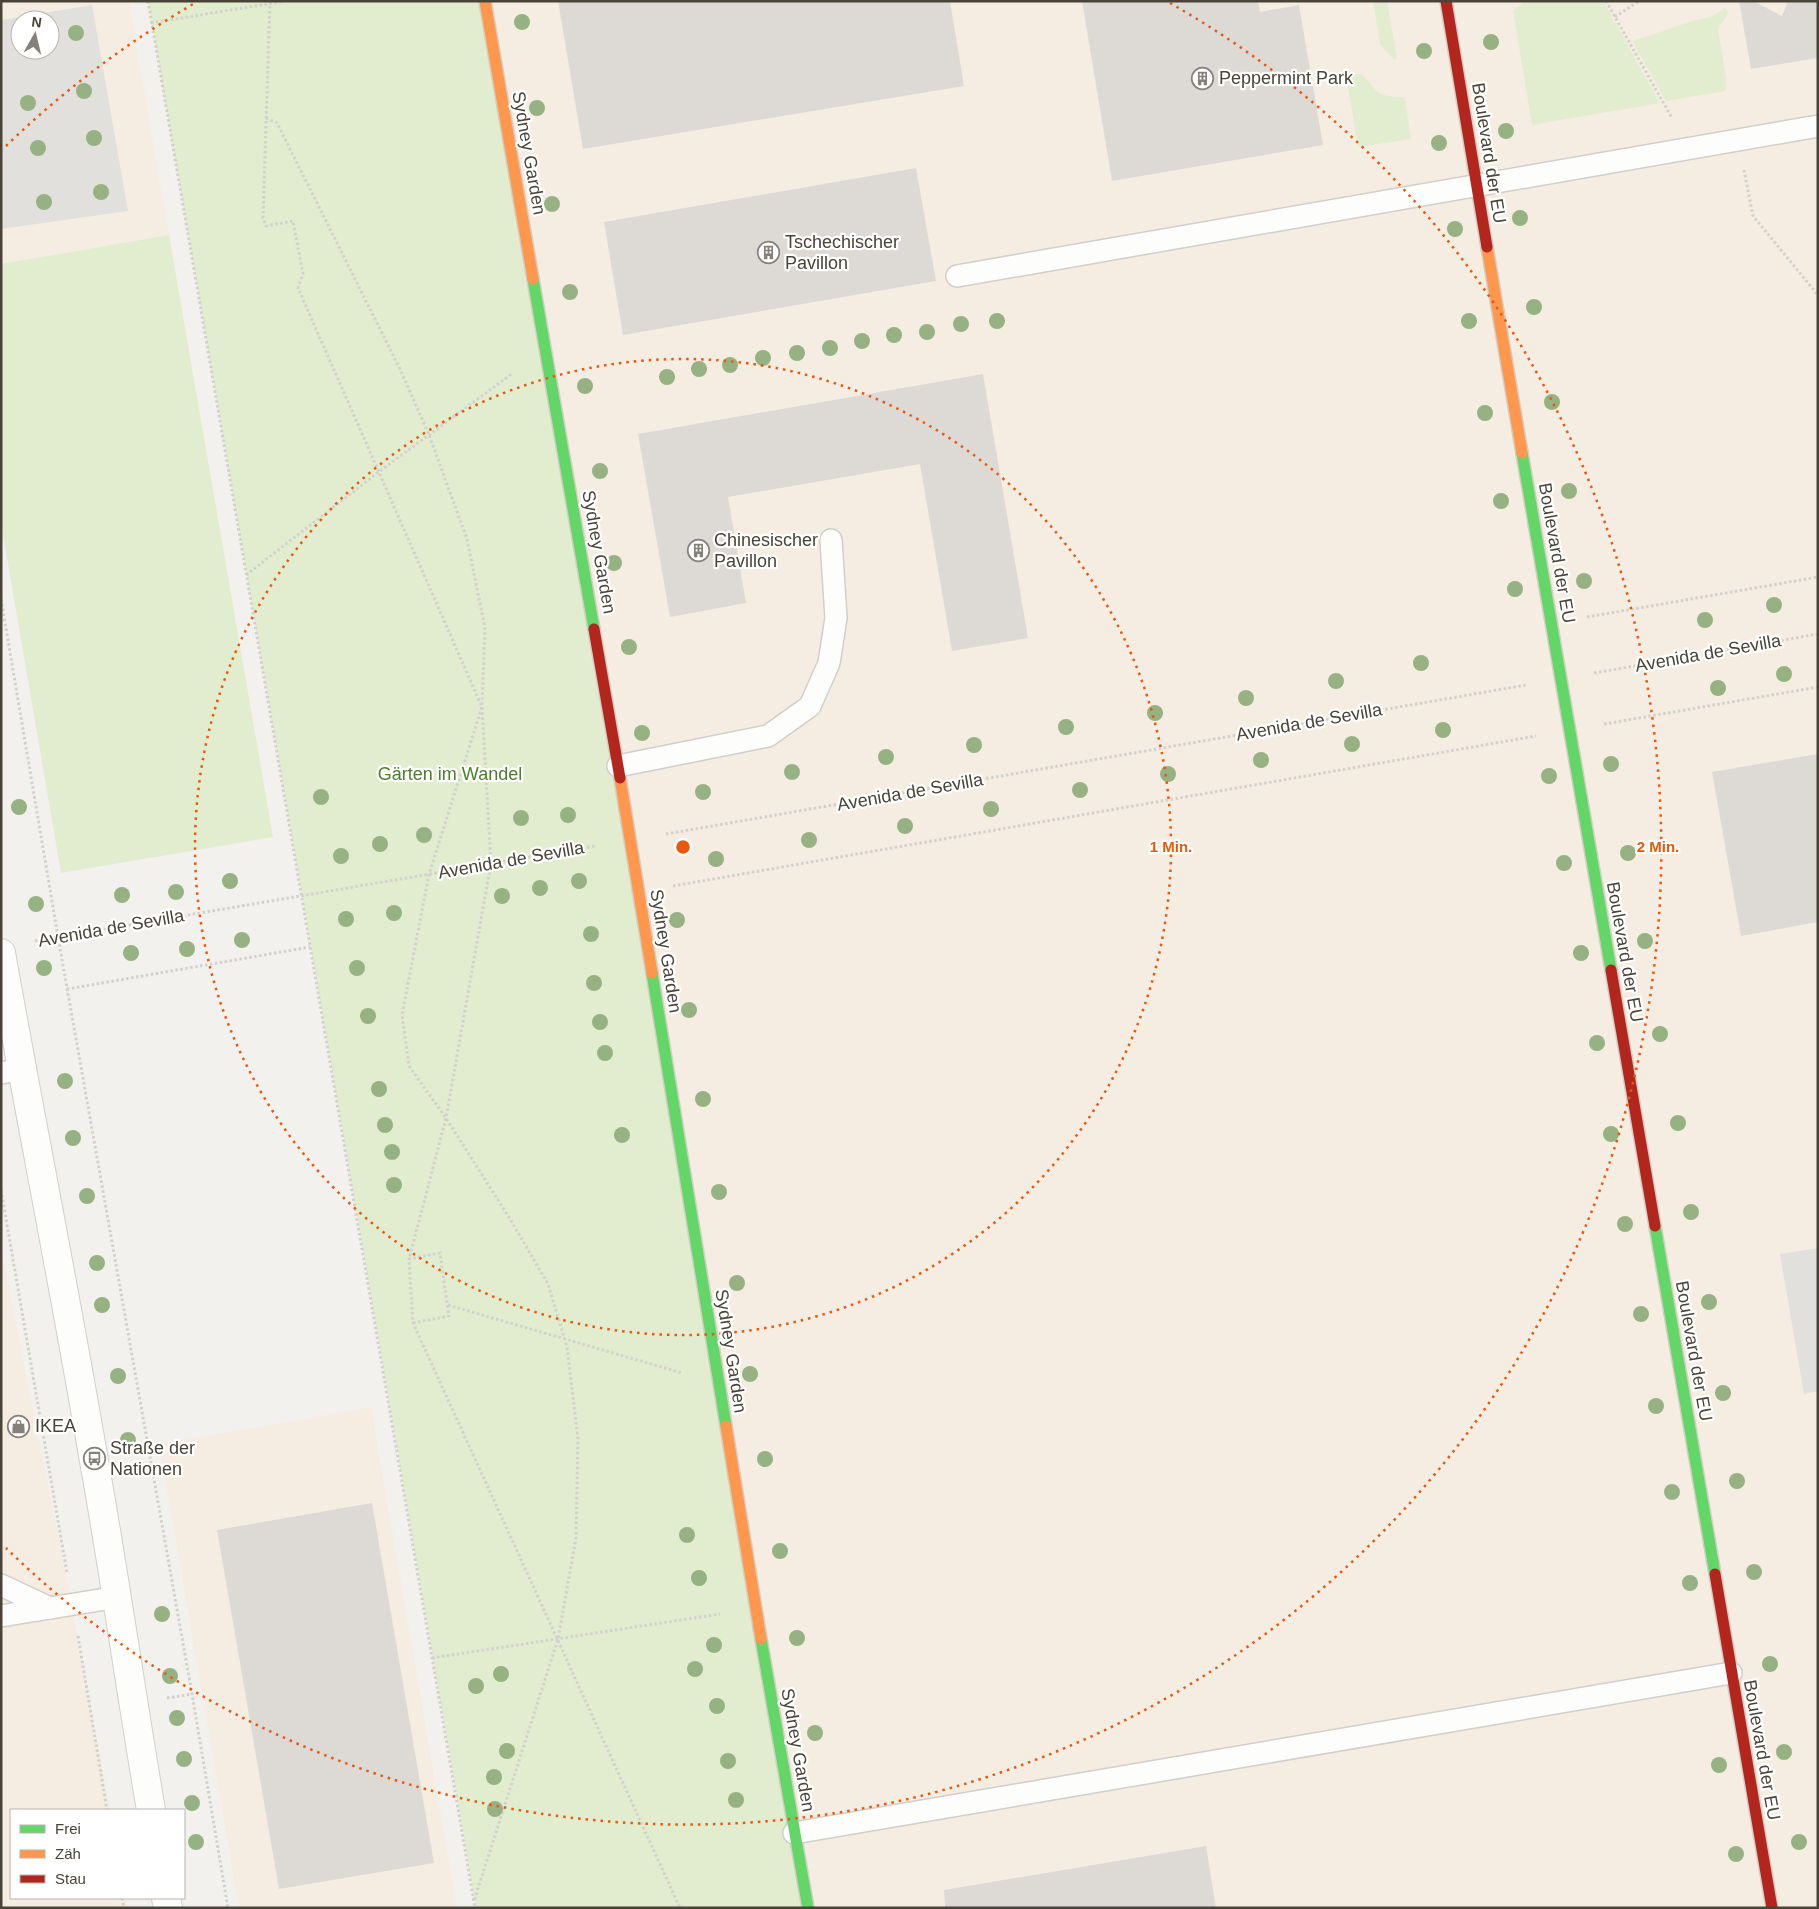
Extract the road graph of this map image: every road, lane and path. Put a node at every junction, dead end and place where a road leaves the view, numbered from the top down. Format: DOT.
graph roads {
  1 [pos="148,1"];
  2 [pos="286,1"];
  3 [pos="485,1"];
  4 [pos="1446,1"];
  5 [pos="1606,1"];
  6 [pos="1639,1"];
  7 [pos="270,2"];
  8 [pos="1615,17"];
  9 [pos="151,23"];
  10 [pos="266,118"];
  11 [pos="1818,126"];
  12 [pos="1739,140"];
  13 [pos="1689,148"];
  14 [pos="1476,186"];
  15 [pos="957,276"];
  16 [pos="1818,295"];
  17 [pos="546,349"];
  18 [pos="429,435"];
  19 [pos="380,471"];
  20 [pos="831,540"];
  21 [pos="246,575"];
  22 [pos="1818,577"];
  23 [pos="1,599"];
  24 [pos="1551,623"];
  25 [pos="1818,634"];
  26 [pos="1560,679"];
  27 [pos="1818,687"];
  28 [pos="482,707"];
  29 [pos="1569,730"];
  30 [pos="618,766"];
  31 [pos="630,840"];
  32 [pos="491,864"];
  33 [pos="429,874"];
  34 [pos="639,892"];
  35 [pos="302,896"];
  36 [pos="58,937"];
  37 [pos="30,942"];
  38 [pos="310,947"];
  39 [pos="1,953"];
  40 [pos="67,990"];
  41 [pos="12,1071"];
  42 [pos="446,1118"];
  43 [pos="1,1190"];
  44 [pos="409,1259"];
  45 [pos="448,1305"];
  46 [pos="413,1323"];
  47 [pos="565,1340"];
  48 [pos="719,1383"];
  49 [pos="1,1585"];
  50 [pos="118,1596"];
  51 [pos="72,1604"];
  52 [pos="50,1608"];
  53 [pos="756,1609"];
  54 [pos="1,1616"];
  55 [pos="558,1639"];
  56 [pos="432,1658"];
  57 [pos="1731,1673"];
  58 [pos="107,1809"];
  59 [pos="151,1809"];
  60 [pos="794,1833"];
  61 [pos="474,1902"];
  62 [pos="228,1908"];
  63 [pos="475,1908"];
  64 [pos="680,1908"];
  65 [pos="808,1908"];
  66 [pos="1772,1908"];
  1 -- 9 [label="path"];
  2 -- 7 [label="path"];
  3 -- 17 [label="street, Sydney Garden"];
  4 -- 14 [label="street, Boulevard der EU"];
  5 -- 8 [label="path"];
  6 -- 8 [label="path"];
  7 -- 9 [label="path"];
  7 -- 10 [label="path"];
  8 -- 13 [label="path"];
  9 -- 21 [label="path"];
  10 -- 18 [label="path"];
  10 -- 19 [label="path"];
  11 -- 12 [label="lane"];
  12 -- 13 [label="lane"];
  12 -- 16 [label="path"];
  13 -- 14 [label="lane"];
  14 -- 15 [label="lane"];
  14 -- 24 [label="street, Boulevard der EU"];
  17 -- 18 [label="path"];
  17 -- 30 [label="street, Sydney Garden"];
  18 -- 19 [label="path"];
  18 -- 28 [label="path"];
  19 -- 21 [label="path"];
  19 -- 28 [label="path"];
  20 -- 30 [label="lane"];
  21 -- 35 [label="path"];
  22 -- 24 [label="path"];
  23 -- 36 [label="path"];
  24 -- 26 [label="street, Boulevard der EU"];
  25 -- 26 [label="path, Avenida de Sevilla"];
  26 -- 29 [label="street, Boulevard der EU"];
  26 -- 31 [label="path, Avenida de Sevilla"];
  27 -- 29 [label="path"];
  28 -- 32 [label="path"];
  28 -- 33 [label="path"];
  29 -- 34 [label="path"];
  29 -- 57 [label="street, Boulevard der EU"];
  30 -- 31 [label="street, Sydney Garden"];
  31 -- 32 [label="path, Avenida de Sevilla"];
  31 -- 34 [label="street, Sydney Garden"];
  32 -- 33 [label="path, Avenida de Sevilla"];
  32 -- 42 [label="path"];
  33 -- 35 [label="path, Avenida de Sevilla"];
  33 -- 42 [label="path"];
  34 -- 48 [label="street, Sydney Garden"];
  35 -- 36 [label="path, Avenida de Sevilla"];
  35 -- 38 [label="path"];
  36 -- 37 [label="path, Avenida de Sevilla"];
  36 -- 40 [label="path"];
  38 -- 40 [label="path"];
  38 -- 56 [label="path"];
  39 -- 41 [label="street"];
  40 -- 62 [label="path"];
  41 -- 50 [label="street"];
  42 -- 44 [label="path"];
  42 -- 47 [label="path"];
  43 -- 51 [label="path"];
  44 -- 45 [label="path"];
  44 -- 46 [label="path"];
  45 -- 46 [label="path"];
  45 -- 47 [label="path"];
  46 -- 55 [label="path"];
  47 -- 48 [label="path"];
  47 -- 55 [label="path"];
  48 -- 53 [label="street, Sydney Garden"];
  49 -- 52 [label="lane"];
  50 -- 51 [label="lane"];
  50 -- 59 [label="street"];
  51 -- 52 [label="lane"];
  51 -- 58 [label="path"];
  52 -- 54 [label="lane"];
  53 -- 55 [label="path"];
  53 -- 60 [label="street, Sydney Garden"];
  55 -- 56 [label="path"];
  55 -- 61 [label="path"];
  55 -- 64 [label="path"];
  56 -- 61 [label="path"];
  57 -- 60 [label="lane"];
  57 -- 66 [label="street, Boulevard der EU"];
  60 -- 65 [label="street, Sydney Garden"];
  61 -- 63 [label="path"];
}
